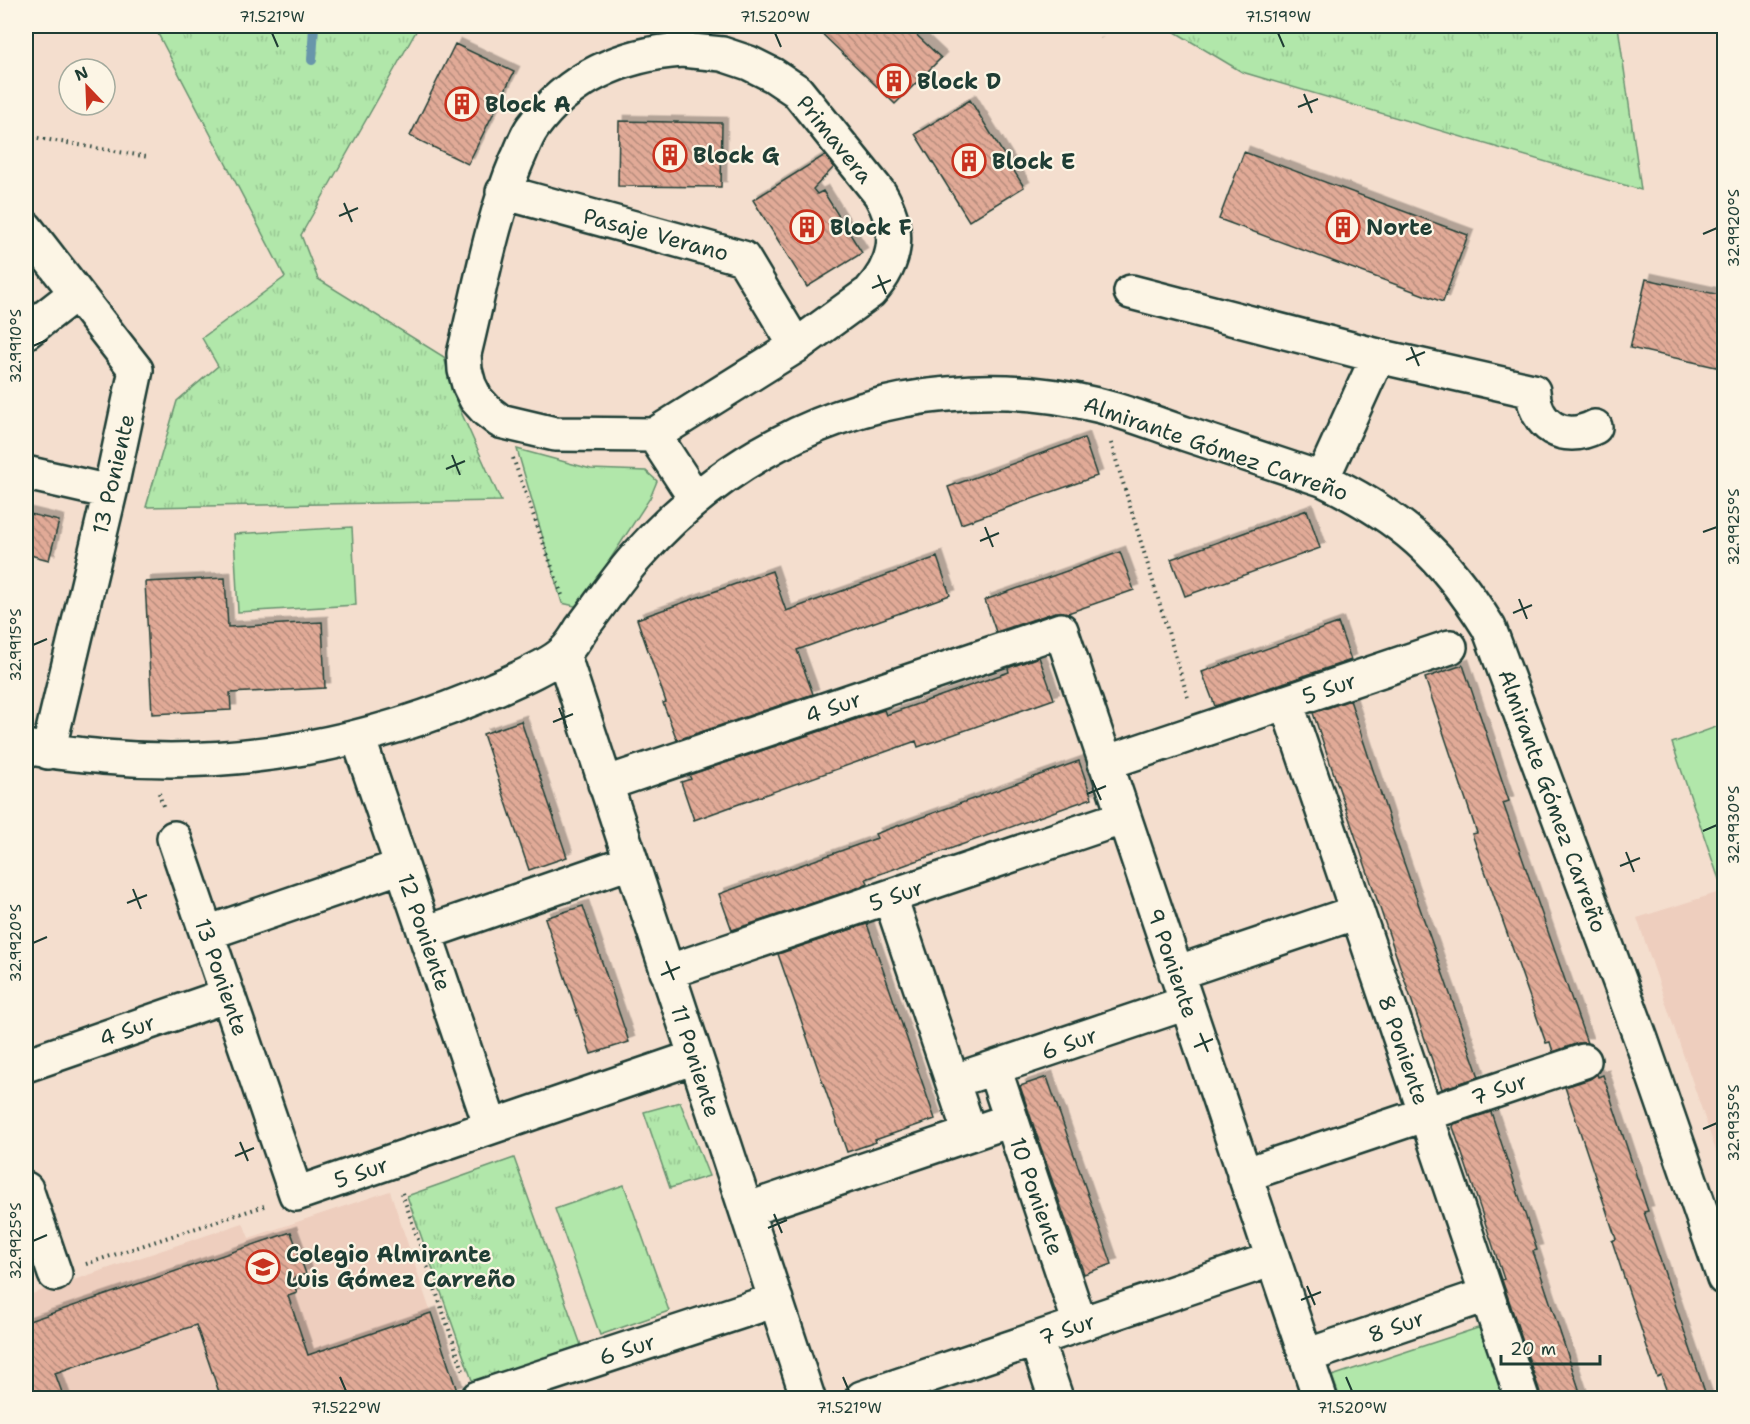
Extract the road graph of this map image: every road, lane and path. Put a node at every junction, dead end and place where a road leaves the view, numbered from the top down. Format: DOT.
graph roads {
  1 [pos="1101,26"];
  2 [pos="658,38"];
  3 [pos="1102,38"];
  4 [pos="26,136"];
  5 [pos="149,157"];
  6 [pos="503,192"];
  7 [pos="26,228"];
  8 [pos="1131,292"];
  9 [pos="76,293"];
  10 [pos="26,332"];
  11 [pos="796,346"];
  12 [pos="1378,356"];
  13 [pos="1100,405"];
  14 [pos="500,421"];
  15 [pos="1595,427"];
  16 [pos="654,435"];
  17 [pos="26,473"];
  18 [pos="1322,479"];
  19 [pos="110,492"];
  20 [pos="695,498"];
  21 [pos="564,603"];
  22 [pos="1061,630"];
  23 [pos="1450,647"];
  24 [pos="563,654"];
  25 [pos="1286,702"];
  26 [pos="1198,732"];
  27 [pos="358,737"];
  28 [pos="37,749"];
  29 [pos="148,761"];
  30 [pos="1105,764"];
  31 [pos="605,783"];
  32 [pos="1124,817"];
  33 [pos="174,838"];
  34 [pos="630,862"];
  35 [pos="402,866"];
  36 [pos="890,897"];
  37 [pos="1357,912"];
  38 [pos="207,933"];
  39 [pos="425,933"];
  40 [pos="667,972"];
  41 [pos="1176,973"];
  42 [pos="228,995"];
  43 [pos="1186,1003"];
  44 [pos="695,1057"];
  45 [pos="1584,1061"];
  46 [pos="26,1065"];
  47 [pos="994,1068"];
  48 [pos="952,1082"];
  49 [pos="1425,1114"];
  50 [pos="1011,1120"];
  51 [pos="491,1127"];
  52 [pos="970,1134"];
  53 [pos="391,1161"];
  54 [pos="1245,1175"];
  55 [pos="26,1189"];
  56 [pos="296,1194"];
  57 [pos="746,1210"];
  58 [pos="1273,1259"];
  59 [pos="55,1274"];
  60 [pos="1725,1278"];
  61 [pos="1486,1295"];
  62 [pos="776,1300"];
  63 [pos="1080,1324"];
  64 [pos="1036,1340"];
  65 [pos="1306,1356"];
  66 [pos="471,1387"];
  67 [pos="808,1398"];
  68 [pos="862,1398"];
  69 [pos="1056,1398"];
  70 [pos="1320,1398"];
  71 [pos="1521,1398"];
  1 -- 3 [label="path"];
  2 -- 6 [label="street, Primavera"];
  2 -- 11 [label="street, Primavera"];
  4 -- 5 [label="path"];
  6 -- 11 [label="street, Pasaje Verano"];
  6 -- 14 [label="street, Primavera"];
  7 -- 9 [label="street, 13 Poniente"];
  8 -- 12 [label="street"];
  9 -- 10 [label="street"];
  9 -- 19 [label="street, 13 Poniente"];
  11 -- 16 [label="street, Primavera"];
  12 -- 15 [label="street"];
  12 -- 18 [label="street"];
  13 -- 18 [label="street, Almirante Gómez Carreño"];
  13 -- 20 [label="street, Almirante Gómez Carreño"];
  13 -- 26 [label="path"];
  14 -- 16 [label="street, Primavera"];
  14 -- 21 [label="path"];
  16 -- 20 [label="street"];
  17 -- 19 [label="street"];
  18 -- 60 [label="street, Almirante Gómez Carreño"];
  19 -- 28 [label="street, 13 Poniente"];
  20 -- 24 [label="street, Almirante Gómez Carreño"];
  22 -- 30 [label="street, 9 Poniente"];
  22 -- 31 [label="street, 4 Sur"];
  23 -- 25 [label="street, 5 Sur"];
  24 -- 27 [label="street, Almirante Gómez Carreño"];
  24 -- 31 [label="street, 11 Poniente"];
  25 -- 26 [label="street, 5 Sur"];
  25 -- 37 [label="street, 8 Poniente"];
  26 -- 30 [label="street, 5 Sur"];
  27 -- 29 [label="street, Almirante Gómez Carreño"];
  27 -- 35 [label="street, 12 Poniente"];
  28 -- 29 [label="street, Almirante Gómez Carreño"];
  29 -- 33 [label="path"];
  30 -- 32 [label="street, 9 Poniente"];
  31 -- 34 [label="street, 11 Poniente"];
  32 -- 36 [label="street, 5 Sur"];
  32 -- 41 [label="street, 9 Poniente"];
  33 -- 38 [label="street, 13 Poniente"];
  34 -- 39 [label="street"];
  34 -- 40 [label="street, 11 Poniente"];
  35 -- 38 [label="street"];
  35 -- 39 [label="street, 12 Poniente"];
  36 -- 40 [label="street, 5 Sur"];
  36 -- 48 [label="street"];
  37 -- 41 [label="street"];
  37 -- 49 [label="street, 8 Poniente"];
  38 -- 42 [label="street, 13 Poniente"];
  39 -- 51 [label="street, 12 Poniente"];
  40 -- 44 [label="street, 11 Poniente"];
  41 -- 43 [label="street, 9 Poniente"];
  42 -- 46 [label="street, 4 Sur"];
  42 -- 56 [label="street, 13 Poniente"];
  43 -- 47 [label="street, 6 Sur"];
  43 -- 54 [label="street, 9 Poniente"];
  44 -- 51 [label="street, 5 Sur"];
  44 -- 57 [label="street, 11 Poniente"];
  45 -- 49 [label="street, 7 Sur"];
  47 -- 48 [label="street, 6 Sur"];
  47 -- 50 [label="street, 10 Poniente"];
  48 -- 52 [label="street"];
  49 -- 54 [label="street, 7 Sur"];
  49 -- 61 [label="street, 8 Poniente"];
  50 -- 52 [label="street"];
  50 -- 63 [label="street, 10 Poniente"];
  51 -- 53 [label="street, 5 Sur"];
  52 -- 57 [label="street"];
  53 -- 56 [label="street, 5 Sur"];
  53 -- 66 [label="path"];
  54 -- 58 [label="street, 9 Poniente"];
  55 -- 59 [label="street"];
  56 -- 59 [label="path"];
  57 -- 62 [label="street, 11 Poniente"];
  58 -- 63 [label="street, 7 Sur"];
  58 -- 65 [label="street, 9 Poniente"];
  61 -- 65 [label="street, 8 Sur"];
  61 -- 71 [label="street, 8 Poniente"];
  62 -- 66 [label="street, 6 Sur"];
  62 -- 67 [label="street, 11 Poniente"];
  63 -- 64 [label="street, 7 Sur"];
  64 -- 68 [label="street, 7 Sur"];
  64 -- 69 [label="street"];
  65 -- 70 [label="street, 9 Poniente"];
}
